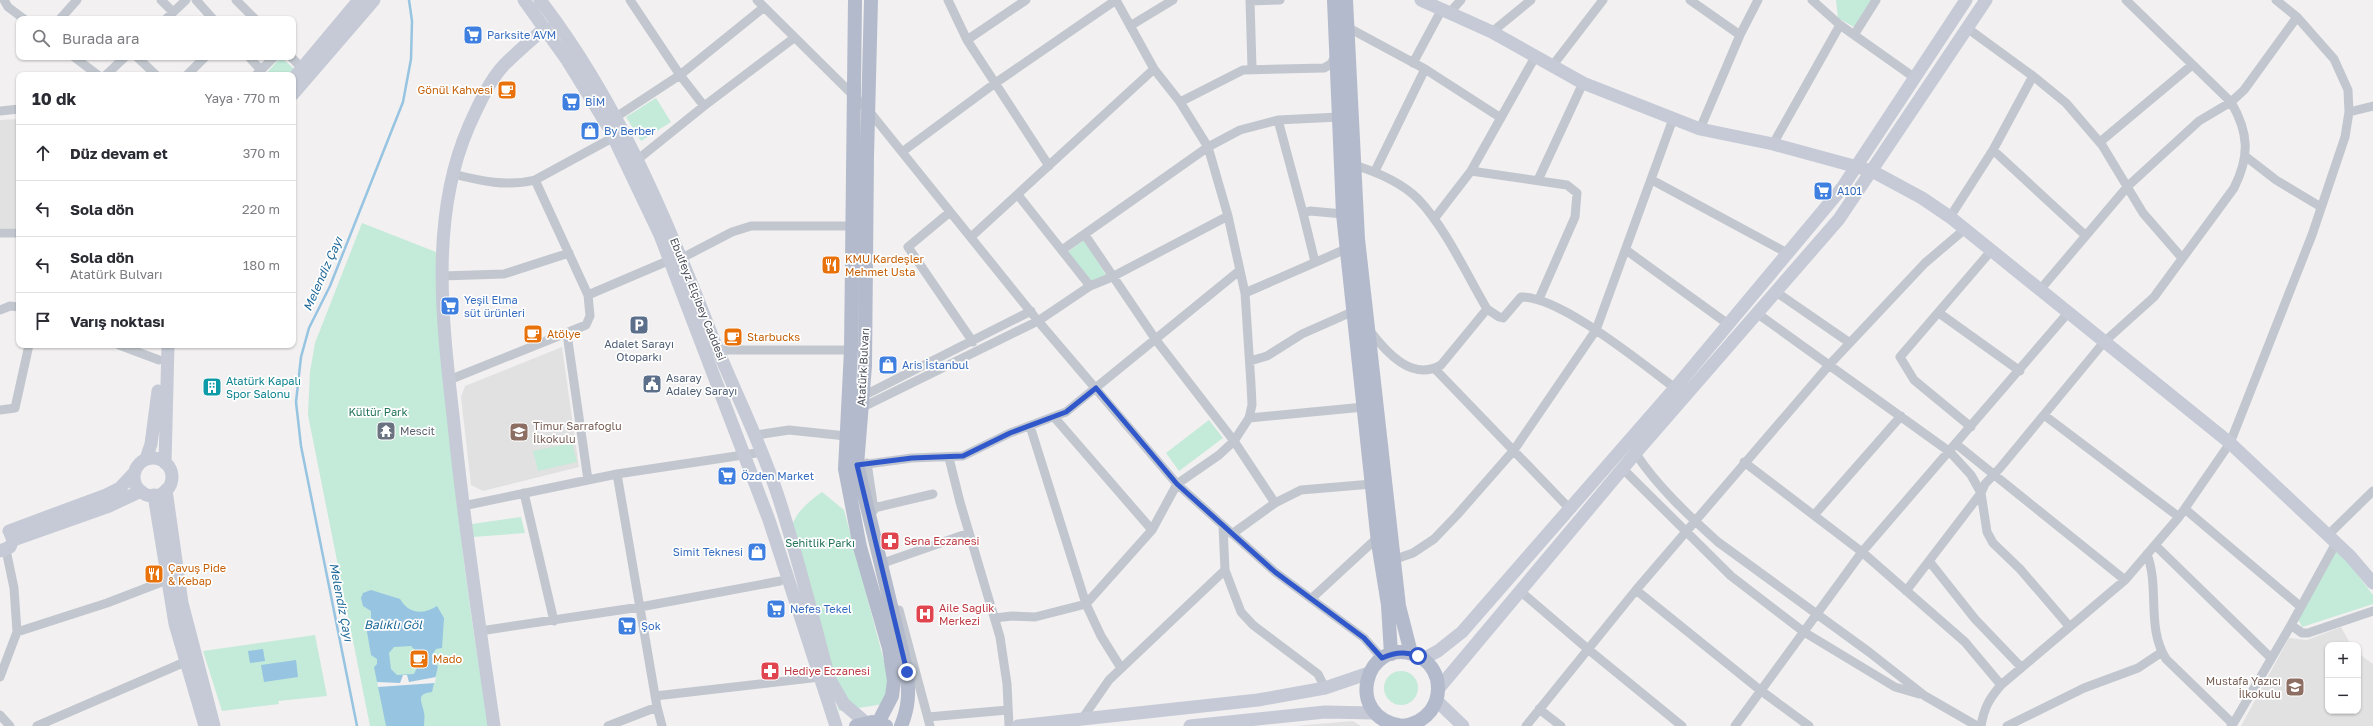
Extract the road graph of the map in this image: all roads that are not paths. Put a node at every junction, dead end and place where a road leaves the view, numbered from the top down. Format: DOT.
graph roads {
  1 [pos="77,0"];
  2 [pos="161,0"];
  3 [pos="186,0"];
  4 [pos="196,0"];
  5 [pos="236,0"];
  6 [pos="358,0"];
  7 [pos="374,0"];
  8 [pos="524,0"];
  9 [pos="540,0"];
  10 [pos="630,0"];
  11 [pos="757,0"];
  12 [pos="855,0"];
  13 [pos="871,0"];
  14 [pos="948,0"];
  15 [pos="1026,0"];
  16 [pos="1116,0"];
  17 [pos="1173,0"];
  18 [pos="1280,0"];
  19 [pos="1334,0"];
  20 [pos="1346,0"];
  21 [pos="1421,0"];
  22 [pos="1462,0"];
  23 [pos="1531,0"];
  24 [pos="1604,0"];
  25 [pos="1690,0"];
  26 [pos="1758,0"];
  27 [pos="1876,0"];
  28 [pos="1966,0"];
  29 [pos="1986,0"];
  30 [pos="2126,0"];
  31 [pos="2276,0"];
  32 [pos="1250,1"];
  33 [pos="1814,1"];
  34 [pos="2288,4"];
  35 [pos="4,5"];
  36 [pos="763,8"];
  37 [pos="1446,11"];
  38 [pos="173,12"];
  39 [pos="20,16"];
  40 [pos="63,16"];
  41 [pos="169,16"];
  42 [pos="210,16"];
  43 [pos="252,16"];
  44 [pos="2296,17"];
  45 [pos="1840,25"];
  46 [pos="1130,26"];
  47 [pos="1347,27"];
  48 [pos="545,28"];
  49 [pos="1967,28"];
  50 [pos="1492,32"];
  51 [pos="1740,35"];
  52 [pos="1854,35"];
  53 [pos="794,38"];
  54 [pos="967,40"];
  55 [pos="1535,57"];
  56 [pos="78,60"];
  57 [pos="122,60"];
  58 [pos="140,60"];
  59 [pos="202,60"];
  60 [pos="251,60"];
  61 [pos="271,60"];
  62 [pos="294,60"];
  63 [pos="1413,63"];
  64 [pos="1553,65"];
  65 [pos="2192,65"];
  66 [pos="302,68"];
  67 [pos="1252,68"];
  68 [pos="1154,69"];
  69 [pos="1425,69"];
  70 [pos="1332,71"];
  71 [pos="94,72"];
  72 [pos="112,72"];
  73 [pos="153,72"];
  74 [pos="190,72"];
  75 [pos="258,72"];
  76 [pos="260,72"];
  77 [pos="296,75"];
  78 [pos="680,75"];
  79 [pos="2034,76"];
  80 [pos="1915,78"];
  81 [pos="1583,83"];
  82 [pos="994,84"];
  83 [pos="296,91"];
  84 [pos="856,96"];
  85 [pos="1180,102"];
  86 [pos="2231,102"];
  87 [pos="704,106"];
  88 [pos="2373,106"];
  89 [pos="16,109"];
  90 [pos="0,111"];
  91 [pos="869,111"];
  92 [pos="2349,112"];
  93 [pos="616,117"];
  94 [pos="1339,117"];
  95 [pos="1501,118"];
  96 [pos="1673,119"];
  97 [pos="1278,120"];
  98 [pos="1700,129"];
  99 [pos="614,137"];
  100 [pos="2100,142"];
  101 [pos="1773,144"];
  102 [pos="1208,147"];
  103 [pos="1993,150"];
  104 [pos="902,152"];
  105 [pos="2246,156"];
  106 [pos="637,160"];
  107 [pos="1354,165"];
  108 [pos="1048,166"];
  109 [pos="1856,166"];
  110 [pos="1375,171"];
  111 [pos="1471,171"];
  112 [pos="1872,172"];
  113 [pos="453,174"];
  114 [pos="535,180"];
  115 [pos="1538,180"];
  116 [pos="1652,180"];
  117 [pos="2128,186"];
  118 [pos="1018,195"];
  119 [pos="2321,207"];
  120 [pos="950,212"];
  121 [pos="1303,213"];
  122 [pos="1343,214"];
  123 [pos="1228,216"];
  124 [pos="1950,217"];
  125 [pos="1434,219"];
  126 [pos="854,226"];
  127 [pos="1965,229"];
  128 [pos="0,233"];
  129 [pos="16,233"];
  130 [pos="1085,235"];
  131 [pos="2085,235"];
  132 [pos="971,237"];
  133 [pos="1346,248"];
  134 [pos="1062,250"];
  135 [pos="1626,250"];
  136 [pos="1991,252"];
  137 [pos="569,253"];
  138 [pos="1789,254"];
  139 [pos="2182,258"];
  140 [pos="676,259"];
  141 [pos="1315,262"];
  142 [pos="1240,271"];
  143 [pos="442,276"];
  144 [pos="1112,277"];
  145 [pos="1090,286"];
  146 [pos="1358,290"];
  147 [pos="2039,291"];
  148 [pos="1776,292"];
  149 [pos="1245,293"];
  150 [pos="588,295"];
  151 [pos="1540,299"];
  152 [pos="16,306"];
  153 [pos="1487,309"];
  154 [pos="0,310"];
  155 [pos="1031,311"];
  156 [pos="1354,311"];
  157 [pos="1939,313"];
  158 [pos="1758,314"];
  159 [pos="2068,314"];
  160 [pos="1038,321"];
  161 [pos="1728,324"];
  162 [pos="1369,330"];
  163 [pos="1596,330"];
  164 [pos="567,334"];
  165 [pos="1156,340"];
  166 [pos="973,342"];
  167 [pos="2104,342"];
  168 [pos="1850,343"];
  169 [pos="28,348"];
  170 [pos="127,348"];
  171 [pos="159,348"];
  172 [pos="168,348"];
  173 [pos="718,350"];
  174 [pos="852,350"];
  175 [pos="159,360"];
  176 [pos="1250,361"];
  177 [pos="1830,364"];
  178 [pos="1435,369"];
  179 [pos="2020,370"];
  180 [pos="449,380"];
  181 [pos="1096,388"];
  182 [pos="1674,388"];
  183 [pos="861,403"];
  184 [pos="847,407"];
  185 [pos="1364,407"];
  186 [pos="0,410"];
  187 [pos="2044,415"];
  188 [pos="1901,416"];
  189 [pos="1054,417"];
  190 [pos="1249,418"];
  191 [pos="1030,426"];
  192 [pos="1971,427"];
  193 [pos="756,435"];
  194 [pos="846,436"];
  195 [pos="1234,441"];
  196 [pos="2230,443"];
  197 [pos="1953,448"];
  198 [pos="1514,450"];
  199 [pos="763,452"];
  200 [pos="744,454"];
  201 [pos="1636,454"];
  202 [pos="949,458"];
  203 [pos="146,459"];
  204 [pos="1744,462"];
  205 [pos="165,463"];
  206 [pos="856,466"];
  207 [pos="1624,470"];
  208 [pos="135,472"];
  209 [pos="617,474"];
  210 [pos="1995,474"];
  211 [pos="588,480"];
  212 [pos="1177,484"];
  213 [pos="1372,484"];
  214 [pos="141,491"];
  215 [pos="2373,491"];
  216 [pos="160,492"];
  217 [pos="524,493"];
  218 [pos="1981,493"];
  219 [pos="933,494"];
  220 [pos="1275,503"];
  221 [pos="463,506"];
  222 [pos="874,508"];
  223 [pos="1570,508"];
  224 [pos="2185,509"];
  225 [pos="1815,514"];
  226 [pos="2179,517"];
  227 [pos="1695,522"];
  228 [pos="1223,526"];
  229 [pos="1152,530"];
  230 [pos="1686,532"];
  231 [pos="970,533"];
  232 [pos="1232,534"];
  233 [pos="1377,538"];
  234 [pos="5,540"];
  235 [pos="2332,540"];
  236 [pos="2155,545"];
  237 [pos="1862,552"];
  238 [pos="2147,554"];
  239 [pos="1928,561"];
  240 [pos="886,562"];
  241 [pos="1388,562"];
  242 [pos="1225,570"];
  243 [pos="167,580"];
  244 [pos="2124,580"];
  245 [pos="780,581"];
  246 [pos="2373,583"];
  247 [pos="1636,590"];
  248 [pos="1520,591"];
  249 [pos="1906,591"];
  250 [pos="1311,599"];
  251 [pos="1086,604"];
  252 [pos="640,607"];
  253 [pos="2301,607"];
  254 [pos="2373,611"];
  255 [pos="1818,614"];
  256 [pos="995,618"];
  257 [pos="554,621"];
  258 [pos="2291,625"];
  259 [pos="2069,626"];
  260 [pos="480,631"];
  261 [pos="17,632"];
  262 [pos="1804,632"];
  263 [pos="1588,650"];
  264 [pos="2162,652"];
  265 [pos="1387,656"];
  266 [pos="1417,656"];
  267 [pos="2271,658"];
  268 [pos="185,662"];
  269 [pos="2021,667"];
  270 [pos="1121,668"];
  271 [pos="1369,673"];
  272 [pos="0,675"];
  273 [pos="820,677"];
  274 [pos="2001,685"];
  275 [pos="1325,688"];
  276 [pos="1760,690"];
  277 [pos="1438,695"];
  278 [pos="655,696"];
  279 [pos="1925,696"];
  280 [pos="657,707"];
  281 [pos="1539,708"];
  282 [pos="1008,710"];
  283 [pos="1374,713"];
  284 [pos="0,716"];
  285 [pos="1082,719"];
  286 [pos="1285,721"];
  287 [pos="929,722"];
  288 [pos="1422,723"];
  289 [pos="872,724"];
  290 [pos="2232,725"];
  291 [pos="10,726"];
  292 [pos="37,726"];
  293 [pos="205,726"];
  294 [pos="214,726"];
  295 [pos="494,726"];
  296 [pos="608,726"];
  297 [pos="662,726"];
  298 [pos="836,726"];
  299 [pos="901,726"];
  300 [pos="1009,726"];
  301 [pos="1018,726"];
  302 [pos="1190,726"];
  303 [pos="1397,726"];
  304 [pos="1463,726"];
  305 [pos="1526,726"];
  306 [pos="1561,726"];
  307 [pos="1682,726"];
  308 [pos="1735,726"];
  309 [pos="1809,726"];
  310 [pos="1977,726"];
  311 [pos="1981,726"];
  312 [pos="2007,726"];
  1 -- 40 [label="street"];
  2 -- 38 [label="street"];
  3 -- 38 [label="street"];
  4 -- 42 [label="street"];
  5 -- 43 [label="street"];
  6 -- 66 [label="main road"];
  7 -- 83 [label="main road"];
  8 -- 48 [label="main road, Ebulfeyz Elçibey Caddesi"];
  9 -- 93 [label="main road, Ebulfeyz Elçibey Caddesi"];
  10 -- 78 [label="street"];
  11 -- 36 [label="street"];
  12 -- 84 [label="main road, Atatürk Bulvarı"];
  13 -- 91 [label="main road, Atatürk Bulvarı"];
  14 -- 54 [label="street"];
  15 -- 54 [label="street"];
  16 -- 46 [label="street"];
  16 -- 82 [label="street"];
  17 -- 46 [label="street"];
  18 -- 32 [label="street"];
  19 -- 70 [label="main road"];
  20 -- 47 [label="main road"];
  21 -- 37 [label="main road"];
  22 -- 37 [label="street"];
  23 -- 50 [label="street"];
  24 -- 64 [label="street"];
  25 -- 51 [label="street"];
  26 -- 51 [label="street"];
  27 -- 52 [label="street"];
  28 -- 80 [label="main road"];
  29 -- 49 [label="main road"];
  30 -- 65 [label="street"];
  31 -- 34 [label="street"];
  32 -- 67 [label="street"];
  33 -- 45 [label="street"];
  34 -- 44 [label="street"];
  35 -- 39 [label="street"];
  36 -- 53 [label="street"];
  36 -- 78 [label="street"];
  37 -- 50 [label="main road"];
  37 -- 63 [label="street"];
  38 -- 41 [label="street"];
  44 -- 86 [label="street"];
  44 -- 92 [label="street"];
  45 -- 52 [label="street"];
  45 -- 101 [label="street"];
  46 -- 68 [label="street"];
  47 -- 63 [label="street"];
  47 -- 107 [label="main road"];
  48 -- 99 [label="main road, Ebulfeyz Elçibey Caddesi"];
  48 -- 113 [label="main road"];
  49 -- 79 [label="street"];
  49 -- 112 [label="main road"];
  50 -- 55 [label="main road"];
  51 -- 98 [label="street"];
  52 -- 80 [label="street"];
  53 -- 84 [label="street"];
  53 -- 87 [label="street"];
  54 -- 82 [label="street"];
  55 -- 64 [label="main road"];
  55 -- 95 [label="street"];
  56 -- 71 [label="street"];
  57 -- 72 [label="street"];
  58 -- 73 [label="street"];
  59 -- 74 [label="street"];
  60 -- 75 [label="street"];
  61 -- 76 [label="street"];
  62 -- 66 [label="street"];
  63 -- 69 [label="street"];
  64 -- 81 [label="main road"];
  65 -- 86 [label="street"];
  65 -- 100 [label="street"];
  66 -- 77 [label="main road"];
  67 -- 70 [label="street"];
  67 -- 85 [label="street"];
  68 -- 85 [label="street"];
  68 -- 108 [label="street"];
  69 -- 95 [label="street"];
  69 -- 110 [label="street"];
  70 -- 94 [label="main road"];
  78 -- 87 [label="street"];
  78 -- 93 [label="street"];
  79 -- 100 [label="street"];
  79 -- 103 [label="street"];
  80 -- 109 [label="main road"];
  81 -- 96 [label="main road"];
  81 -- 115 [label="street"];
  82 -- 104 [label="street"];
  82 -- 108 [label="street"];
  84 -- 91 [label="street"];
  84 -- 126 [label="main road, Atatürk Bulvarı"];
  85 -- 102 [label="street"];
  86 -- 105 [label="street"];
  86 -- 117 [label="street"];
  87 -- 106 [label="street"];
  88 -- 92 [label="street"];
  89 -- 90 [label="street"];
  91 -- 104 [label="street"];
  91 -- 183 [label="main road, Atatürk Bulvarı"];
  92 -- 119 [label="street"];
  93 -- 106 [label="main road, Ebulfeyz Elçibey Caddesi"];
  94 -- 97 [label="street"];
  94 -- 122 [label="main road"];
  95 -- 111 [label="street"];
  96 -- 98 [label="main road"];
  96 -- 116 [label="street"];
  97 -- 102 [label="street"];
  97 -- 121 [label="street"];
  98 -- 101 [label="main road"];
  99 -- 114 [label="street"];
  99 -- 140 [label="main road, Ebulfeyz Elçibey Caddesi"];
  100 -- 117 [label="street"];
  101 -- 109 [label="main road"];
  102 -- 123 [label="street"];
  102 -- 130 [label="street"];
  103 -- 124 [label="street"];
  103 -- 131 [label="street"];
  104 -- 120 [label="street"];
  105 -- 119 [label="street"];
  105 -- 139 [label="street"];
  106 -- 140 [label="main road, Ebulfeyz Elçibey Caddesi"];
  107 -- 110 [label="street"];
  107 -- 146 [label="main road"];
  108 -- 118 [label="street"];
  109 -- 112 [label="main road"];
  109 -- 138 [label="main road"];
  110 -- 125 [label="street"];
  111 -- 115 [label="street"];
  111 -- 125 [label="street"];
  112 -- 124 [label="main road"];
  112 -- 148 [label="main road"];
  113 -- 114 [label="street"];
  113 -- 143 [label="main road"];
  114 -- 137 [label="street"];
  115 -- 151 [label="street"];
  116 -- 135 [label="street"];
  116 -- 138 [label="street"];
  117 -- 131 [label="street"];
  117 -- 139 [label="street"];
  118 -- 132 [label="street"];
  118 -- 134 [label="street"];
  119 -- 196 [label="street"];
  120 -- 132 [label="street"];
  120 -- 166 [label="street"];
  121 -- 122 [label="street"];
  121 -- 141 [label="street"];
  122 -- 133 [label="main road"];
  123 -- 142 [label="street"];
  123 -- 144 [label="street"];
  124 -- 127 [label="main road"];
  125 -- 153 [label="street"];
  126 -- 140 [label="street"];
  126 -- 174 [label="main road, Atatürk Bulvarı"];
  127 -- 136 [label="main road"];
  127 -- 168 [label="street"];
  128 -- 129 [label="street"];
  130 -- 134 [label="street"];
  130 -- 144 [label="street"];
  131 -- 147 [label="street"];
  132 -- 155 [label="street"];
  133 -- 141 [label="street"];
  133 -- 146 [label="main road"];
  134 -- 145 [label="street"];
  135 -- 161 [label="street"];
  135 -- 163 [label="street"];
  136 -- 147 [label="main road"];
  136 -- 157 [label="street"];
  137 -- 143 [label="street"];
  137 -- 150 [label="street"];
  138 -- 161 [label="main road"];
  139 -- 167 [label="street"];
  140 -- 150 [label="street"];
  140 -- 173 [label="main road, Ebulfeyz Elçibey Caddesi"];
  140 -- 200 [label="main road, Ebulfeyz Elçibey Caddesi"];
  141 -- 149 [label="street"];
  142 -- 149 [label="street"];
  142 -- 165 [label="street"];
  143 -- 180 [label="main road"];
  144 -- 145 [label="street"];
  144 -- 165 [label="street"];
  145 -- 160 [label="street"];
  146 -- 156 [label="main road"];
  146 -- 162 [label="main road"];
  147 -- 159 [label="main road"];
  148 -- 158 [label="main road"];
  148 -- 168 [label="street"];
  149 -- 176 [label="street"];
  150 -- 164 [label="street"];
  151 -- 153 [label="street"];
  151 -- 163 [label="street"];
  152 -- 154 [label="street"];
  153 -- 178 [label="street"];
  155 -- 160 [label="street"];
  155 -- 166 [label="street"];
  156 -- 176 [label="street"];
  156 -- 185 [label="main road"];
  157 -- 179 [label="street"];
  157 -- 192 [label="street"];
  158 -- 177 [label="street"];
  158 -- 201 [label="main road"];
  159 -- 167 [label="main road"];
  159 -- 179 [label="street"];
  160 -- 181 [label="street"];
  160 -- 183 [label="street"];
  161 -- 182 [label="main road"];
  162 -- 178 [label="street"];
  162 -- 241 [label="main road"];
  163 -- 182 [label="street"];
  163 -- 198 [label="street"];
  164 -- 180 [label="street"];
  164 -- 211 [label="street"];
  165 -- 181 [label="street"];
  165 -- 195 [label="street"];
  166 -- 183 [label="street"];
  167 -- 187 [label="street"];
  167 -- 196 [label="main road"];
  168 -- 177 [label="street"];
  169 -- 186 [label="street"];
  170 -- 175 [label="street"];
  171 -- 175 [label="main road"];
  172 -- 205 [label="main road"];
  173 -- 174 [label="street"];
  173 -- 193 [label="main road, Ebulfeyz Elçibey Caddesi"];
  174 -- 184 [label="main road, Atatürk Bulvarı"];
  175 -- 203 [label="main road"];
  176 -- 190 [label="street"];
  177 -- 188 [label="street"];
  177 -- 204 [label="street"];
  178 -- 198 [label="street"];
  179 -- 192 [label="street"];
  180 -- 221 [label="main road"];
  181 -- 189 [label="street"];
  181 -- 212 [label="street"];
  182 -- 223 [label="main road"];
  183 -- 184 [label="street"];
  183 -- 206 [label="main road, Atatürk Bulvarı"];
  184 -- 194 [label="main road, Atatürk Bulvarı"];
  185 -- 190 [label="street"];
  185 -- 213 [label="main road"];
  187 -- 210 [label="street"];
  187 -- 226 [label="street"];
  188 -- 197 [label="street"];
  188 -- 225 [label="street"];
  189 -- 191 [label="street"];
  189 -- 229 [label="street"];
  190 -- 195 [label="street"];
  191 -- 202 [label="street"];
  191 -- 251 [label="street"];
  192 -- 197 [label="street"];
  193 -- 194 [label="street"];
  193 -- 199 [label="main road, Ebulfeyz Elçibey Caddesi"];
  194 -- 206 [label="main road, Atatürk Bulvarı"];
  195 -- 212 [label="street"];
  195 -- 220 [label="street"];
  196 -- 224 [label="street"];
  196 -- 235 [label="main road"];
  197 -- 210 [label="street"];
  197 -- 218 [label="street"];
  197 -- 237 [label="street"];
  198 -- 223 [label="street"];
  198 -- 241 [label="street"];
  199 -- 200 [label="street"];
  199 -- 289 [label="main road, Ebulfeyz Elçibey Caddesi"];
  200 -- 209 [label="street"];
  200 -- 273 [label="main road, Ebulfeyz Elçibey Caddesi"];
  201 -- 207 [label="main road"];
  201 -- 227 [label="street"];
  202 -- 206 [label="street"];
  202 -- 231 [label="street"];
  203 -- 205 [label="main road"];
  203 -- 208 [label="main road"];
  204 -- 225 [label="street"];
  204 -- 227 [label="street"];
  205 -- 216 [label="main road"];
  206 -- 222 [label="street"];
  206 -- 289 [label="main road, Atatürk Bulvarı"];
  206 -- 299 [label="main road, Atatürk Bulvarı"];
  207 -- 230 [label="street"];
  207 -- 248 [label="main road"];
  208 -- 214 [label="main road"];
  208 -- 234 [label="main road"];
  209 -- 211 [label="street"];
  209 -- 252 [label="street"];
  210 -- 218 [label="street"];
  210 -- 244 [label="street"];
  211 -- 217 [label="street"];
  212 -- 228 [label="street"];
  212 -- 229 [label="street"];
  213 -- 220 [label="street"];
  213 -- 233 [label="main road"];
  214 -- 216 [label="main road"];
  214 -- 234 [label="main road"];
  215 -- 235 [label="street"];
  216 -- 243 [label="main road"];
  216 -- 294 [label="main road"];
  217 -- 221 [label="street"];
  217 -- 257 [label="street"];
  218 -- 239 [label="street"];
  218 -- 259 [label="street"];
  219 -- 222 [label="street"];
  220 -- 232 [label="street"];
  221 -- 260 [label="main road"];
  222 -- 240 [label="street"];
  223 -- 266 [label="main road"];
  224 -- 226 [label="street"];
  224 -- 253 [label="street"];
  225 -- 237 [label="street"];
  226 -- 236 [label="street"];
  227 -- 230 [label="street"];
  227 -- 255 [label="street"];
  228 -- 232 [label="street"];
  228 -- 242 [label="street"];
  229 -- 251 [label="street"];
  230 -- 247 [label="street"];
  230 -- 262 [label="street"];
  231 -- 240 [label="street"];
  231 -- 256 [label="street"];
  232 -- 250 [label="street"];
  233 -- 241 [label="main road"];
  233 -- 250 [label="street"];
  234 -- 261 [label="street"];
  235 -- 246 [label="main road"];
  235 -- 253 [label="street"];
  236 -- 238 [label="street"];
  236 -- 267 [label="street"];
  237 -- 249 [label="street"];
  237 -- 255 [label="street"];
  238 -- 244 [label="street"];
  238 -- 264 [label="street"];
  239 -- 249 [label="street"];
  239 -- 269 [label="street"];
  240 -- 287 [label="street"];
  241 -- 265 [label="main road"];
  241 -- 266 [label="main road"];
  242 -- 270 [label="street"];
  242 -- 275 [label="street"];
  243 -- 261 [label="street"];
  243 -- 268 [label="main road"];
  244 -- 259 [label="street"];
  245 -- 252 [label="street"];
  247 -- 263 [label="street"];
  247 -- 276 [label="street"];
  248 -- 263 [label="street"];
  248 -- 277 [label="main road"];
  249 -- 274 [label="street"];
  250 -- 265 [label="street"];
  251 -- 256 [label="street"];
  251 -- 270 [label="street"];
  252 -- 257 [label="street"];
  252 -- 278 [label="street"];
  253 -- 258 [label="street"];
  254 -- 258 [label="street"];
  255 -- 262 [label="street"];
  255 -- 279 [label="street"];
  256 -- 282 [label="street"];
  257 -- 260 [label="street"];
  258 -- 267 [label="street"];
  259 -- 269 [label="street"];
  260 -- 295 [label="main road"];
  261 -- 272 [label="street"];
  262 -- 276 [label="street"];
  262 -- 279 [label="street"];
  263 -- 281 [label="street"];
  263 -- 307 [label="street"];
  264 -- 290 [label="street"];
  264 -- 312 [label="street"];
  265 -- 266 [label="main road"];
  265 -- 271 [label="main road"];
  266 -- 277 [label="main road"];
  267 -- 290 [label="street"];
  268 -- 292 [label="street"];
  268 -- 293 [label="main road"];
  269 -- 274 [label="street"];
  270 -- 285 [label="street"];
  271 -- 275 [label="main road"];
  271 -- 283 [label="main road"];
  273 -- 278 [label="street"];
  273 -- 298 [label="main road, Ebulfeyz Elçibey Caddesi"];
  274 -- 311 [label="street"];
  275 -- 285 [label="main road"];
  276 -- 308 [label="street"];
  276 -- 309 [label="street"];
  277 -- 288 [label="main road"];
  277 -- 304 [label="main road"];
  278 -- 280 [label="street"];
  279 -- 310 [label="street"];
  280 -- 296 [label="street"];
  280 -- 297 [label="street"];
  281 -- 305 [label="street"];
  281 -- 306 [label="street"];
  282 -- 287 [label="street"];
  282 -- 300 [label="street"];
  283 -- 286 [label="main road"];
  283 -- 303 [label="main road"];
  284 -- 291 [label="street"];
  285 -- 301 [label="main road"];
  286 -- 302 [label="main road"];
  288 -- 303 [label="main road"];
}
